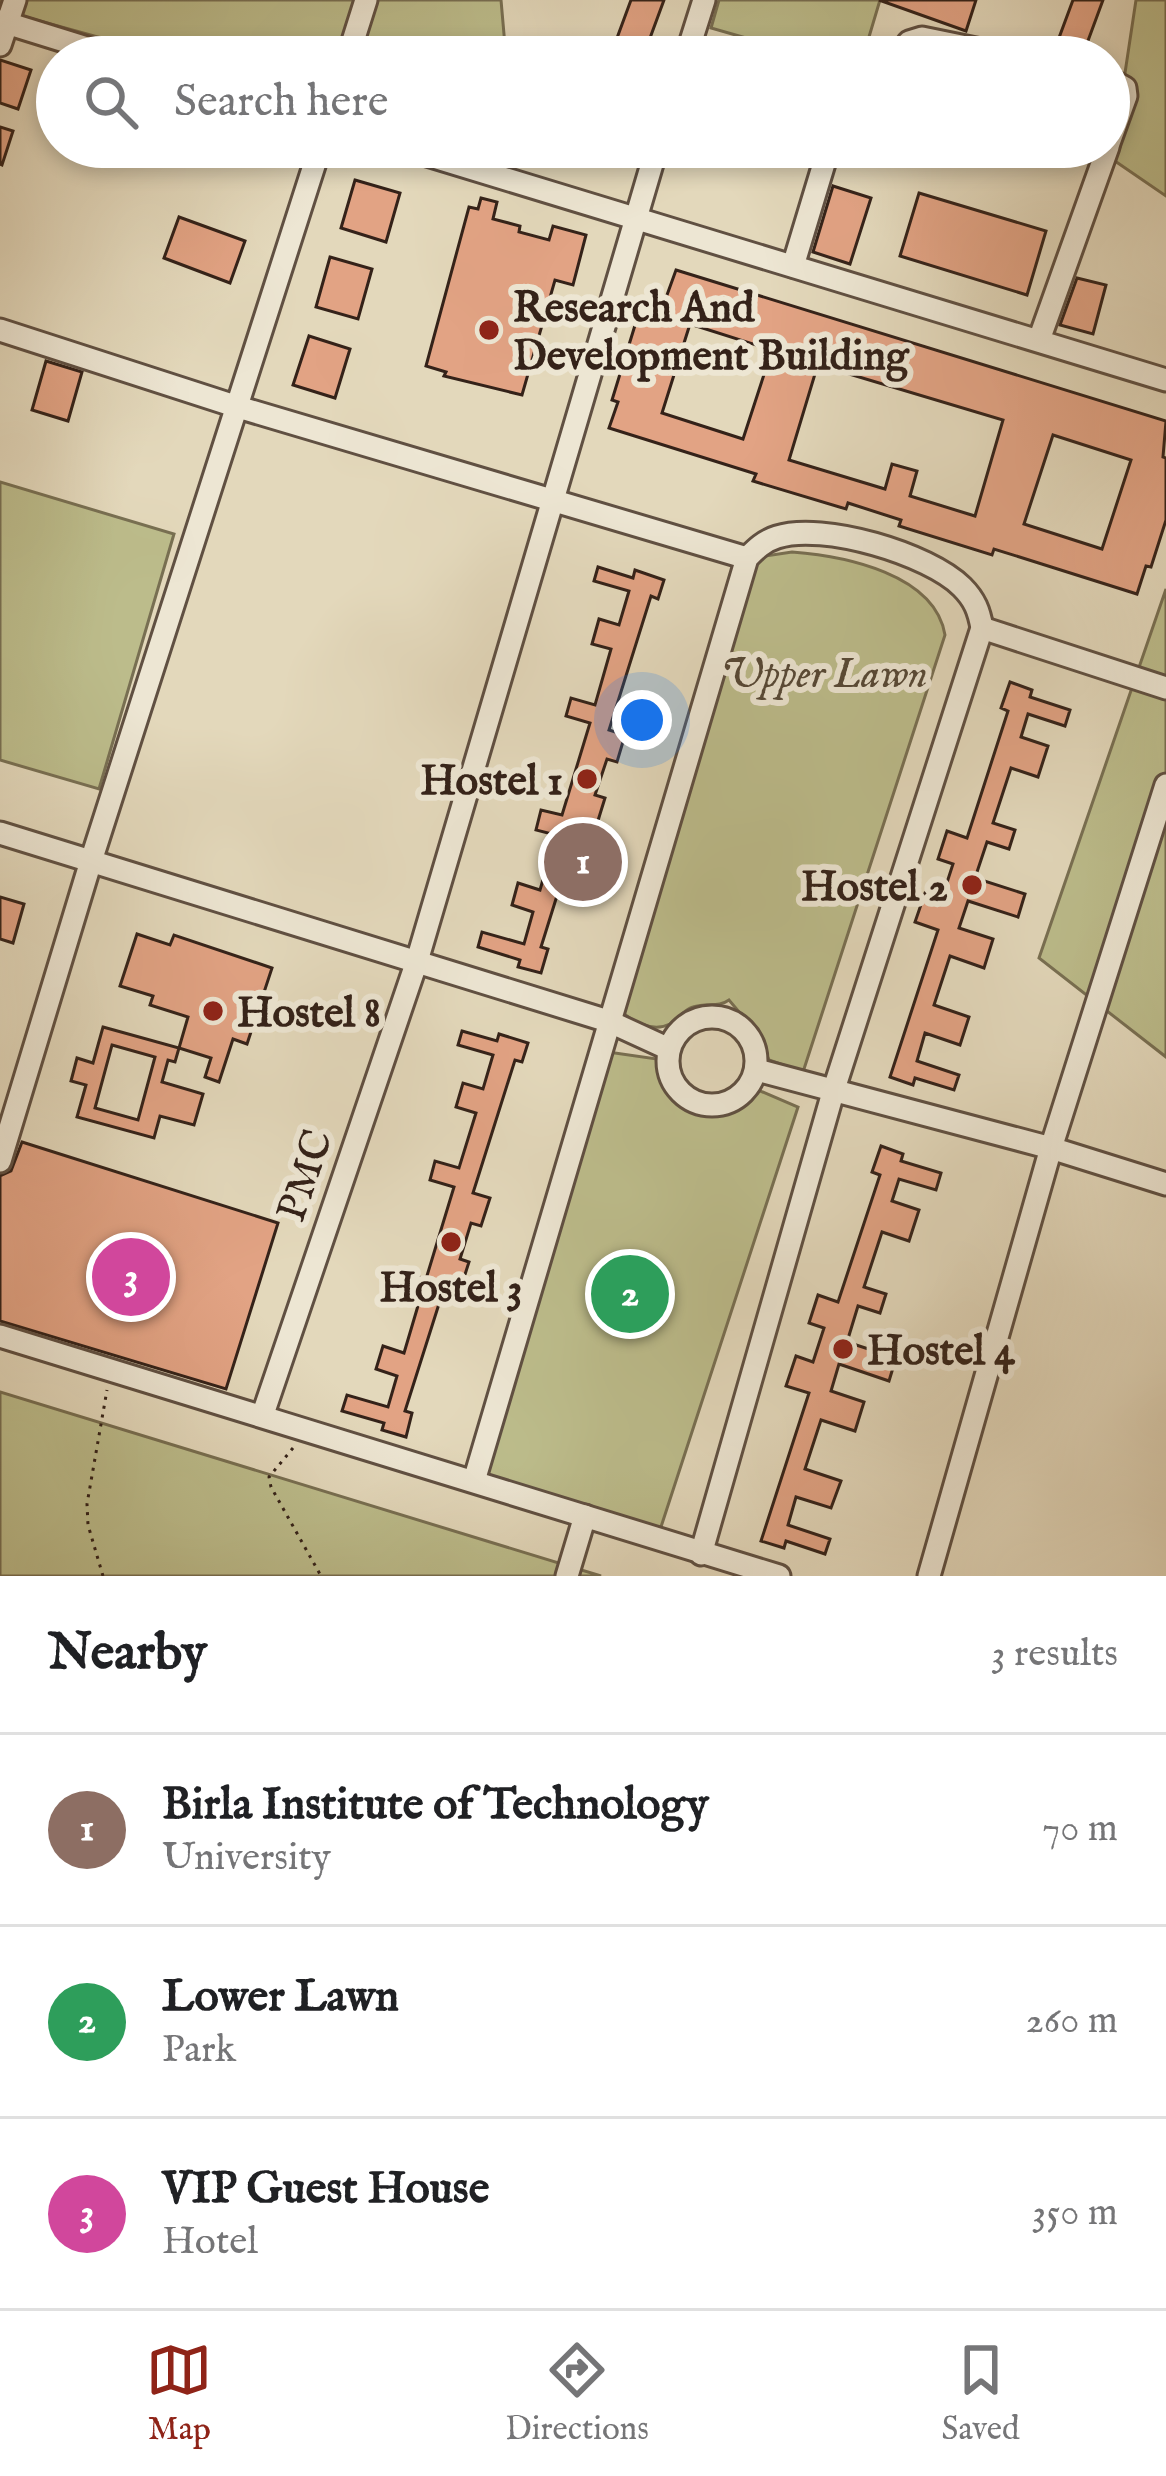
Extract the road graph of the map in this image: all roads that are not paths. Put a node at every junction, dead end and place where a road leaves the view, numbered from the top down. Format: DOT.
graph roads {
  1 [pos="15,0"];
  2 [pos="366,0"];
  3 [pos="704,0"];
  4 [pos="4,22"];
  5 [pos="49,36"];
  6 [pos="355,36"];
  7 [pos="693,36"];
  8 [pos="0,45"];
  9 [pos="313,168"];
  10 [pos="469,168"];
  11 [pos="650,168"];
  12 [pos="823,168"];
  13 [pos="1100,168"];
  14 [pos="634,219"];
  15 [pos="793,266"];
  16 [pos="0,330"];
  17 [pos="1039,340"];
  18 [pos="1166,380"];
  19 [pos="238,406"];
  20 [pos="550,498"];
  21 [pos="747,558"];
  22 [pos="982,628"];
  23 [pos="1166,688"];
  24 [pos="1166,785"];
  25 [pos="0,833"];
  26 [pos="91,861"];
  27 [pos="417,961"];
  28 [pos="608,1022"];
  29 [pos="669,1049"];
  30 [pos="757,1070"];
  31 [pos="834,1089"];
  32 [pos="1051,1148"];
  33 [pos="0,1161"];
  34 [pos="1166,1184"];
  35 [pos="0,1336"];
  36 [pos="263,1414"];
  37 [pos="474,1481"];
  38 [pos="585,1516"];
  39 [pos="700,1554"];
  40 [pos="567,1576"];
  41 [pos="779,1576"];
  42 [pos="929,1576"];
  1 -- 4 [label="street"];
  2 -- 6 [label="street"];
  3 -- 7 [label="street"];
  4 -- 5 [label="street"];
  4 -- 8 [label="street"];
  9 -- 19 [label="street"];
  10 -- 14 [label="street"];
  11 -- 14 [label="street, PMC"];
  12 -- 15 [label="street"];
  13 -- 17 [label="street"];
  14 -- 15 [label="street"];
  14 -- 20 [label="street, PMC"];
  15 -- 17 [label="street"];
  16 -- 19 [label="street"];
  17 -- 18 [label="street"];
  19 -- 20 [label="street"];
  19 -- 26 [label="street"];
  20 -- 21 [label="street"];
  20 -- 27 [label="street, PMC"];
  21 -- 22 [label="street"];
  21 -- 28 [label="street"];
  22 -- 23 [label="street"];
  22 -- 31 [label="street"];
  24 -- 32 [label="street"];
  25 -- 26 [label="street"];
  26 -- 27 [label="street"];
  26 -- 33 [label="street"];
  27 -- 28 [label="street"];
  27 -- 36 [label="street, PMC"];
  28 -- 29 [label="street"];
  28 -- 37 [label="street"];
  29 -- 30 [label="street"];
  29 -- 30 [label="street"];
  30 -- 31 [label="street"];
  31 -- 32 [label="street"];
  31 -- 39 [label="street"];
  32 -- 34 [label="street"];
  32 -- 42 [label="street"];
  35 -- 36 [label="street"];
  36 -- 37 [label="street"];
  37 -- 38 [label="street"];
  38 -- 39 [label="street"];
  38 -- 40 [label="street"];
  39 -- 41 [label="street"];
}
